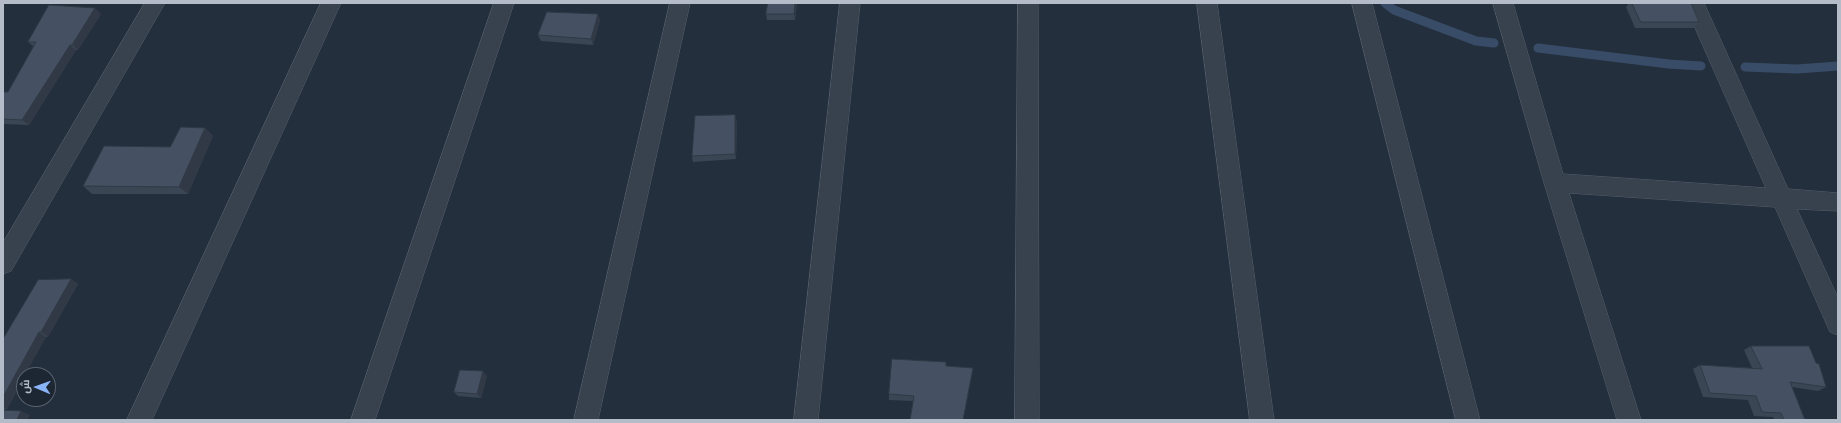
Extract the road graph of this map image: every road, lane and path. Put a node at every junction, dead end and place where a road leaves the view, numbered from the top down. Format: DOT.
graph roads {
  1 [pos="155,3"];
  2 [pos="331,3"];
  3 [pos="504,3"];
  4 [pos="680,3"];
  5 [pos="850,3"];
  6 [pos="1028,3"];
  7 [pos="1207,3"];
  8 [pos="1362,3"];
  9 [pos="1503,3"];
  10 [pos="1694,3"];
  11 [pos="1555,183"];
  12 [pos="1782,199"];
  13 [pos="1838,202"];
  14 [pos="3,264"];
  15 [pos="1838,324"];
  16 [pos="139,420"];
  17 [pos="363,420"];
  18 [pos="586,420"];
  19 [pos="806,420"];
  20 [pos="1027,420"];
  21 [pos="1262,420"];
  22 [pos="1468,420"];
  23 [pos="1629,420"];
  1 -- 14 [label="street"];
  2 -- 16 [label="street"];
  3 -- 17 [label="street"];
  4 -- 18 [label="street"];
  5 -- 19 [label="street"];
  6 -- 20 [label="street"];
  7 -- 21 [label="street"];
  8 -- 22 [label="street"];
  9 -- 11 [label="street"];
  10 -- 12 [label="street"];
  11 -- 12 [label="street"];
  11 -- 23 [label="street"];
  12 -- 13 [label="street"];
  12 -- 15 [label="street"];
}
